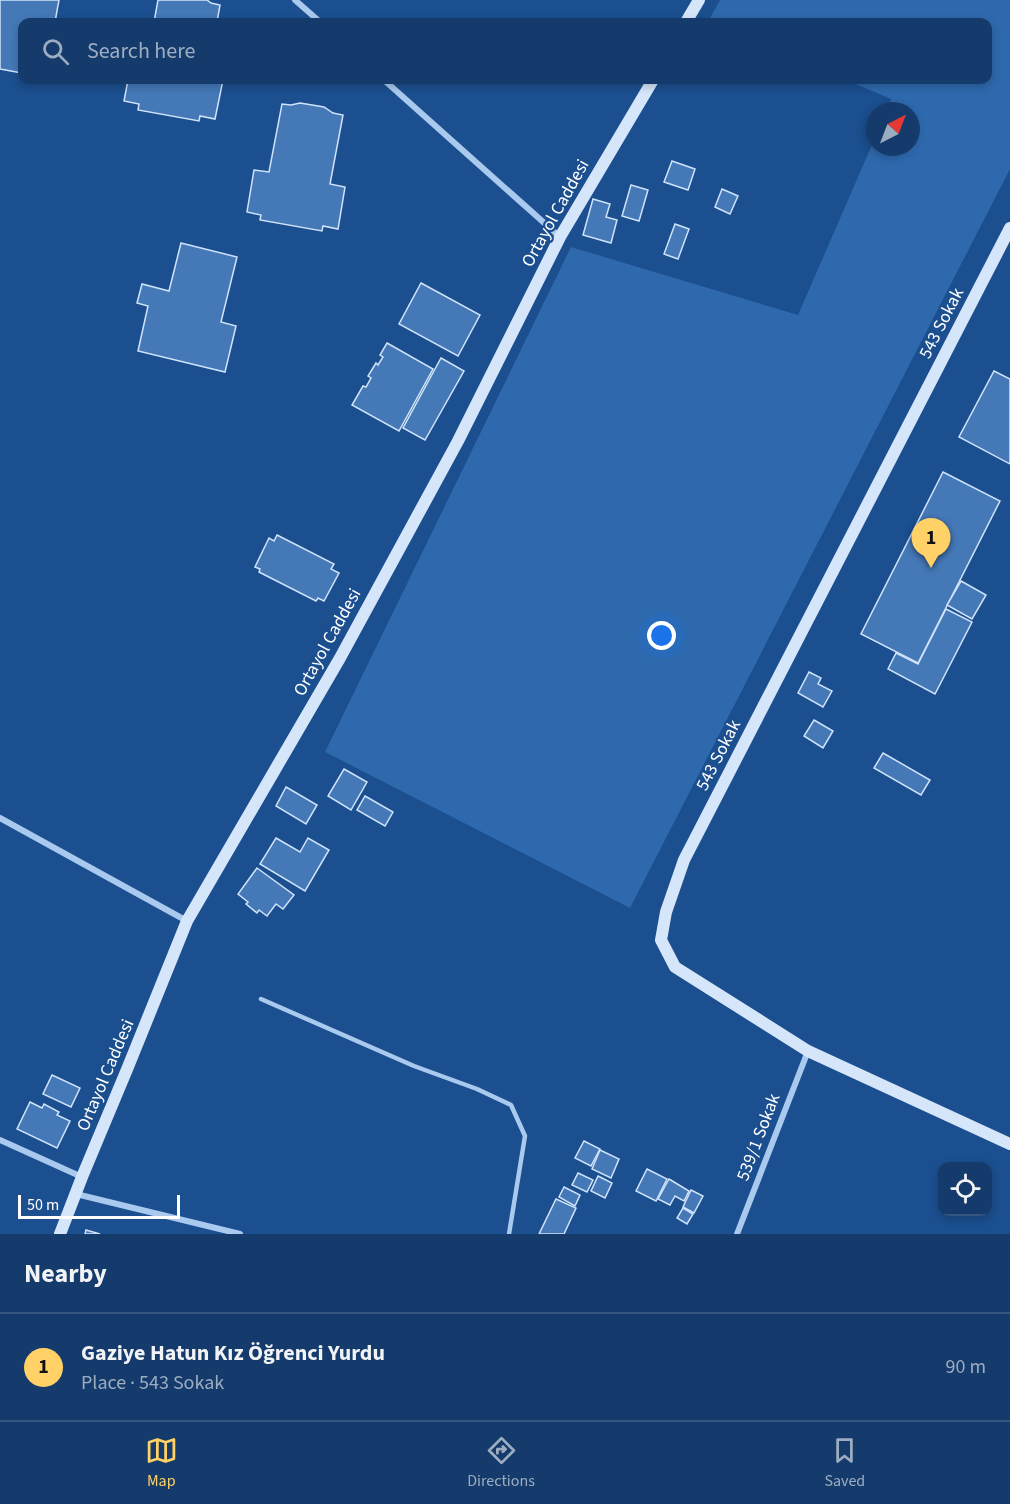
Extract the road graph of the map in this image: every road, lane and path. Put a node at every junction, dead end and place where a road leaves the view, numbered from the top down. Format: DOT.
graph roads {
  1 [pos="295,0"];
  2 [pos="699,0"];
  3 [pos="315,18"];
  4 [pos="688,18"];
  5 [pos="388,84"];
  6 [pos="651,84"];
  7 [pos="1010,228"];
  8 [pos="560,237"];
  9 [pos="0,818"];
  10 [pos="187,921"];
  11 [pos="261,999"];
  12 [pos="808,1051"];
  13 [pos="0,1140"];
  14 [pos="1010,1144"];
  15 [pos="82,1177"];
  16 [pos="75,1194"];
  17 [pos="60,1234"];
  18 [pos="235,1234"];
  19 [pos="509,1234"];
  20 [pos="736,1234"];
  1 -- 3 [label="street"];
  2 -- 4 [label="street"];
  5 -- 8 [label="street"];
  6 -- 8 [label="street, Ortayol Caddesi"];
  7 -- 12 [label="street, 543 Sokak"];
  8 -- 10 [label="street, Ortayol Caddesi"];
  9 -- 10 [label="street"];
  10 -- 15 [label="street, Ortayol Caddesi"];
  11 -- 19 [label="lane"];
  12 -- 14 [label="street, 543 Sokak"];
  12 -- 20 [label="street, 539/1 Sokak"];
  13 -- 15 [label="street"];
  15 -- 16 [label="street, Ortayol Caddesi"];
  16 -- 17 [label="street, Ortayol Caddesi"];
  16 -- 18 [label="street"];
}
